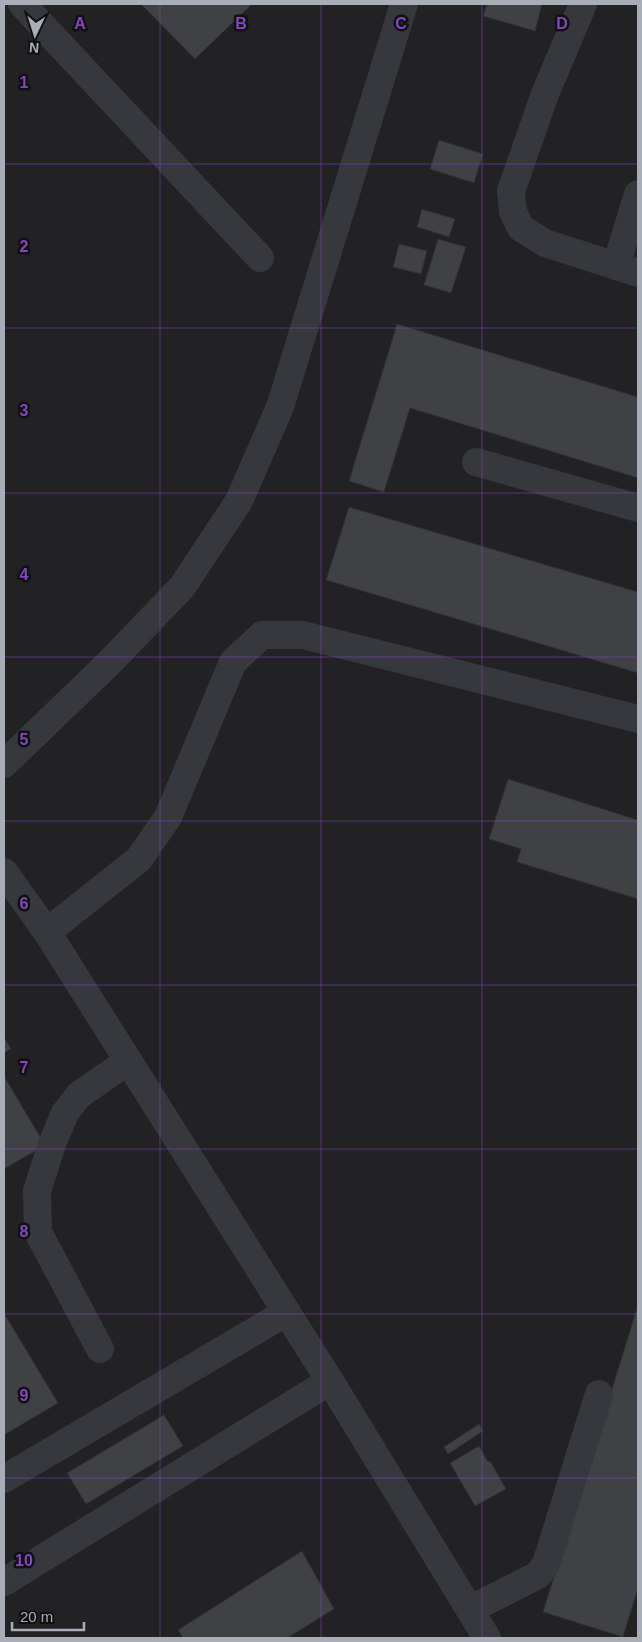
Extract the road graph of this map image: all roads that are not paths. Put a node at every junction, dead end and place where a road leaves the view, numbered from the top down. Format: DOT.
graph roads {
  1 [pos="22,4"];
  2 [pos="404,4"];
  3 [pos="583,4"];
  4 [pos="638,194"];
  5 [pos="260,258"];
  6 [pos="627,269"];
  7 [pos="476,462"];
  8 [pos="638,508"];
  9 [pos="638,719"];
  10 [pos="4,764"];
  11 [pos="4,872"];
  12 [pos="47,932"];
  13 [pos="128,1061"];
  14 [pos="287,1312"];
  15 [pos="100,1349"];
  16 [pos="330,1381"];
  17 [pos="600,1394"];
  18 [pos="4,1479"];
  19 [pos="4,1582"];
  20 [pos="471,1609"];
  21 [pos="488,1638"];
  1 -- 5 [label="street"];
  2 -- 10 [label="street"];
  3 -- 6 [label="street"];
  4 -- 6 [label="street"];
  7 -- 8 [label="street"];
  9 -- 12 [label="street"];
  11 -- 12 [label="street"];
  12 -- 13 [label="street"];
  13 -- 14 [label="street"];
  13 -- 15 [label="street"];
  14 -- 16 [label="street"];
  14 -- 18 [label="street"];
  16 -- 19 [label="street"];
  16 -- 20 [label="street"];
  17 -- 20 [label="street"];
  20 -- 21 [label="street"];
}
